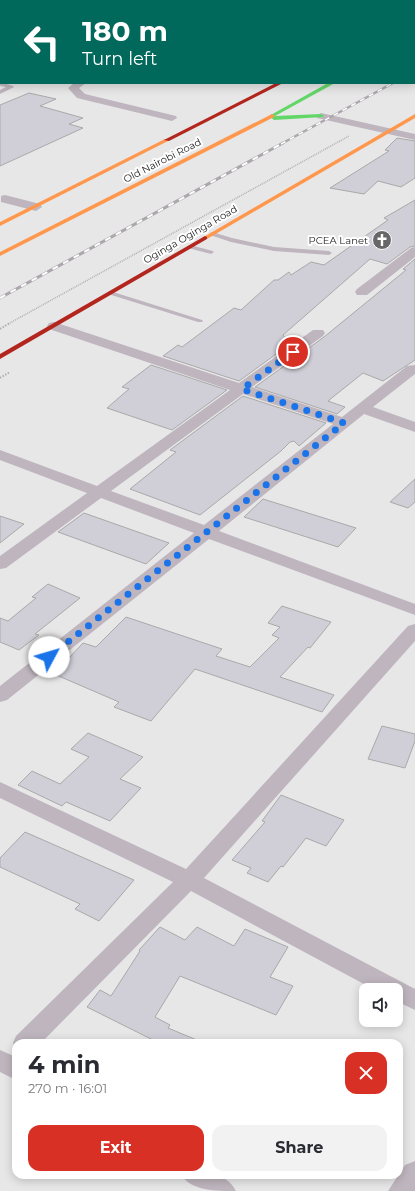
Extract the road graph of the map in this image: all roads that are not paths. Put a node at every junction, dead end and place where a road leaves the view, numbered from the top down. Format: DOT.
graph roads {
  1 [pos="0,84"];
  2 [pos="79,84"];
  3 [pos="278,84"];
  4 [pos="330,84"];
  5 [pos="0,92"];
  6 [pos="316,92"];
  7 [pos="321,116"];
  8 [pos="415,116"];
  9 [pos="172,118"];
  10 [pos="266,119"];
  11 [pos="392,131"];
  12 [pos="415,136"];
  13 [pos="5,199"];
  14 [pos="36,206"];
  15 [pos="0,224"];
  16 [pos="215,235"];
  17 [pos="31,238"];
  18 [pos="8,240"];
  19 [pos="194,248"];
  20 [pos="210,252"];
  21 [pos="415,252"];
  22 [pos="330,253"];
  23 [pos="0,254"];
  24 [pos="362,292"];
  25 [pos="113,294"];
  26 [pos="200,321"];
  27 [pos="62,328"];
  28 [pos="318,333"];
  29 [pos="0,357"];
  30 [pos="412,369"];
  31 [pos="242,389"];
  32 [pos="361,408"];
  33 [pos="344,423"];
  34 [pos="415,427"];
  35 [pos="0,455"];
  36 [pos="100,492"];
  37 [pos="206,531"];
  38 [pos="0,564"];
  39 [pos="415,610"];
  40 [pos="415,630"];
  41 [pos="0,696"];
  42 [pos="0,789"];
  43 [pos="189,880"];
  44 [pos="415,1000"];
  45 [pos="29,1039"];
  46 [pos="415,1173"];
  47 [pos="202,1179"];
  48 [pos="222,1191"];
  49 [pos="402,1191"];
  1 -- 5 [label="lane"];
  2 -- 9 [label="street"];
  3 -- 14 [label="main road, Old Nairobi Road"];
  4 -- 6 [label="main road, Old Nairobi Road"];
  6 -- 7 [label="main road"];
  6 -- 10 [label="main road, Old Nairobi Road"];
  7 -- 10 [label="main road"];
  7 -- 11 [label="street"];
  8 -- 11 [label="main road, Oginga Oginga Road"];
  10 -- 17 [label="main road, Old Nairobi Road"];
  11 -- 12 [label="street"];
  11 -- 16 [label="main road, Oginga Oginga Road"];
  13 -- 14 [label="street"];
  14 -- 15 [label="main road, Old Nairobi Road"];
  16 -- 19 [label="main road, Oginga Oginga Road"];
  16 -- 22 [label="lane"];
  17 -- 18 [label="main road"];
  17 -- 23 [label="main road, Old Nairobi Road"];
  19 -- 20 [label="lane"];
  19 -- 25 [label="main road, Oginga Oginga Road"];
  21 -- 24 [label="street"];
  25 -- 26 [label="lane"];
  25 -- 27 [label="main road, Oginga Oginga Road"];
  27 -- 29 [label="main road, Oginga Oginga Road"];
  27 -- 31 [label="street"];
  28 -- 31 [label="street"];
  30 -- 32 [label="street"];
  31 -- 33 [label="street"];
  31 -- 36 [label="street"];
  32 -- 33 [label="street"];
  32 -- 34 [label="street"];
  33 -- 37 [label="street"];
  35 -- 36 [label="street"];
  36 -- 37 [label="street"];
  36 -- 38 [label="street"];
  37 -- 39 [label="street"];
  37 -- 41 [label="street"];
  40 -- 43 [label="street"];
  42 -- 43 [label="street"];
  43 -- 44 [label="street"];
  43 -- 45 [label="street"];
  46 -- 49 [label="street"];
  47 -- 48 [label="street"];
}
